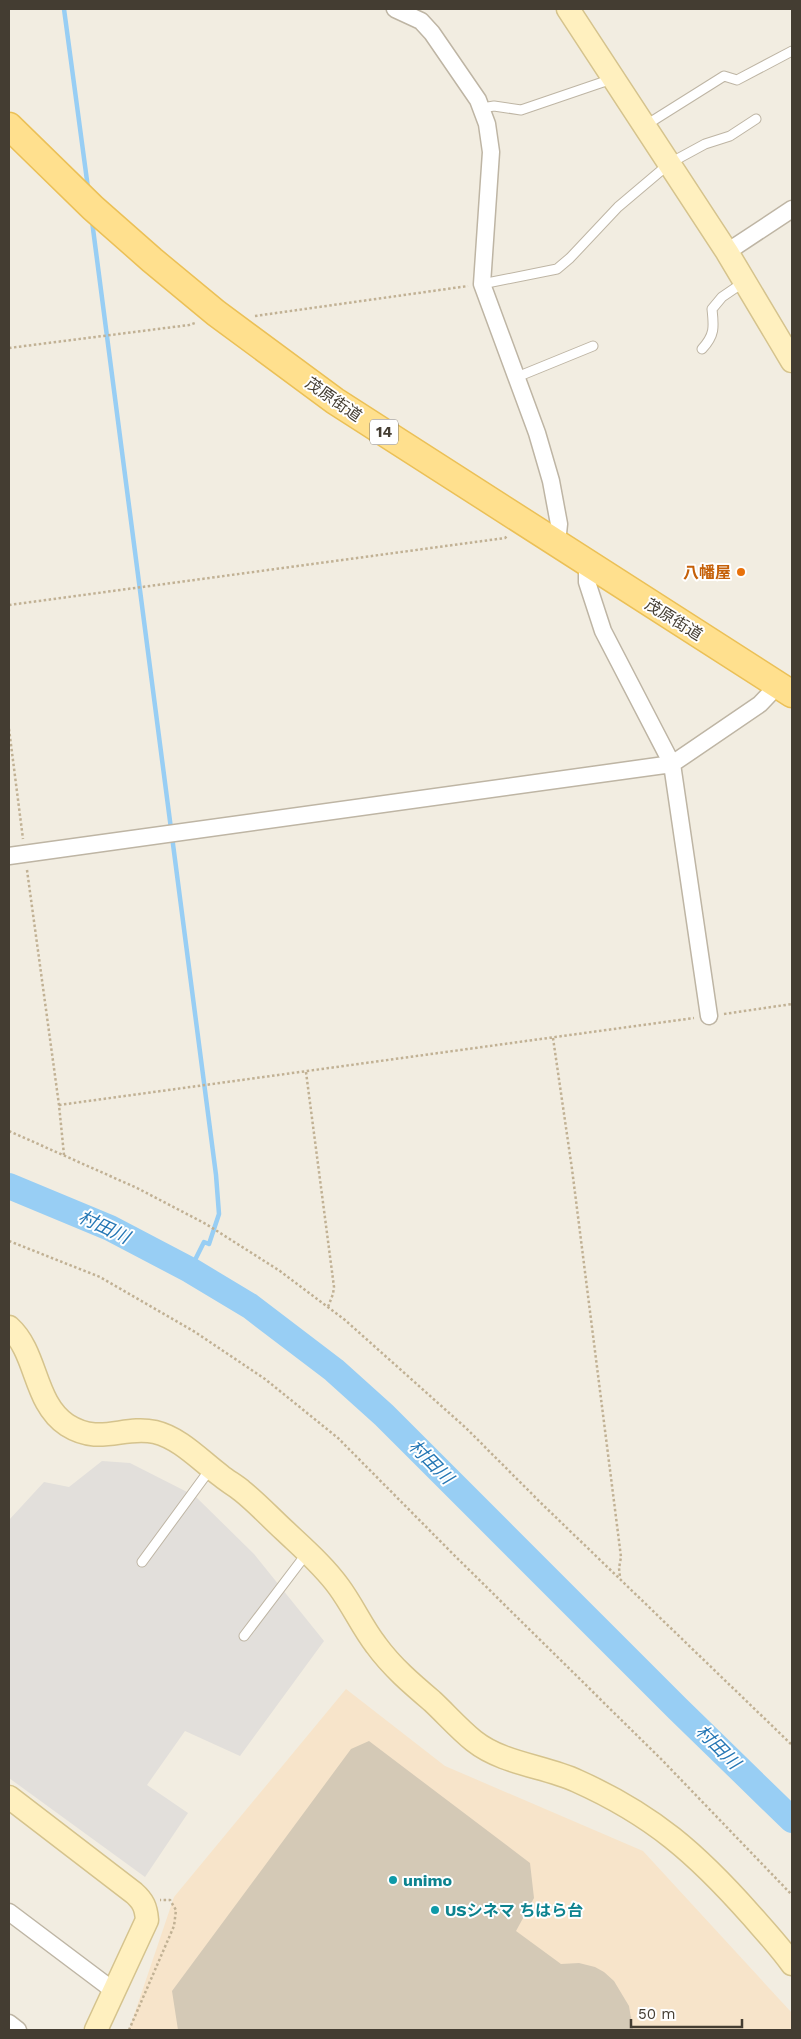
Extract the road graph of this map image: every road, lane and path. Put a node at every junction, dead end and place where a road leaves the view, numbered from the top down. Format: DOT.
graph roads {
  1 [pos="395,9"];
  2 [pos="568,9"];
  3 [pos="417,13"];
  4 [pos="792,51"];
  5 [pos="612,79"];
  6 [pos="482,108"];
  7 [pos="756,119"];
  8 [pos="646,125"];
  9 [pos="9,126"];
  10 [pos="670,163"];
  11 [pos="792,209"];
  12 [pos="727,252"];
  13 [pos="744,282"];
  14 [pos="482,284"];
  15 [pos="223,319"];
  16 [pos="593,346"];
  17 [pos="9,348"];
  18 [pos="702,349"];
  19 [pos="792,360"];
  20 [pos="517,377"];
  21 [pos="523,522"];
  22 [pos="557,543"];
  23 [pos="587,564"];
  24 [pos="9,605"];
  25 [pos="785,690"];
  26 [pos="9,729"];
  27 [pos="672,764"];
  28 [pos="17,855"];
  29 [pos="792,1004"];
  30 [pos="709,1016"];
  31 [pos="553,1038"];
  32 [pos="306,1071"];
  33 [pos="59,1105"];
  34 [pos="9,1131"];
  35 [pos="64,1155"];
  36 [pos="9,1242"];
  37 [pos="328,1307"];
  38 [pos="9,1327"];
  39 [pos="211,1468"];
  40 [pos="308,1553"];
  41 [pos="142,1562"];
  42 [pos="621,1578"];
  43 [pos="244,1636"];
  44 [pos="792,1745"];
  45 [pos="9,1797"];
  46 [pos="792,1895"];
  47 [pos="141,1900"];
  48 [pos="9,1912"];
  49 [pos="792,1964"];
  50 [pos="114,1991"];
  51 [pos="9,2023"];
  52 [pos="18,2030"];
  53 [pos="96,2030"];
  54 [pos="129,2030"];
  1 -- 3 [label="street"];
  2 -- 5 [label="street"];
  3 -- 6 [label="street"];
  4 -- 8 [label="lane"];
  5 -- 6 [label="lane"];
  5 -- 8 [label="street"];
  6 -- 14 [label="street"];
  7 -- 10 [label="lane"];
  8 -- 10 [label="street"];
  9 -- 15 [label="main road, 茂原街道 / 14"];
  10 -- 12 [label="street"];
  10 -- 14 [label="lane"];
  11 -- 12 [label="street"];
  12 -- 13 [label="street"];
  13 -- 18 [label="lane"];
  13 -- 19 [label="street"];
  14 -- 15 [label="path"];
  14 -- 20 [label="street"];
  15 -- 17 [label="path"];
  15 -- 21 [label="main road, 茂原街道 / 14"];
  16 -- 20 [label="lane"];
  20 -- 22 [label="street"];
  21 -- 22 [label="main road, 茂原街道 / 14"];
  21 -- 24 [label="path"];
  22 -- 23 [label="main road, 茂原街道 / 14"];
  23 -- 25 [label="main road, 茂原街道 / 14"];
  23 -- 27 [label="street"];
  25 -- 27 [label="street"];
  26 -- 28 [label="path"];
  27 -- 28 [label="street"];
  27 -- 30 [label="street"];
  28 -- 33 [label="path"];
  29 -- 30 [label="path"];
  30 -- 31 [label="path"];
  31 -- 32 [label="path"];
  31 -- 42 [label="path"];
  32 -- 33 [label="path"];
  32 -- 37 [label="path"];
  33 -- 35 [label="path"];
  34 -- 35 [label="path"];
  35 -- 37 [label="path"];
  36 -- 46 [label="path"];
  37 -- 42 [label="path"];
  38 -- 39 [label="street"];
  39 -- 40 [label="street"];
  39 -- 41 [label="lane"];
  40 -- 43 [label="lane"];
  40 -- 49 [label="street"];
  42 -- 44 [label="path"];
  45 -- 47 [label="street"];
  47 -- 50 [label="street"];
  47 -- 54 [label="path"];
  48 -- 50 [label="street"];
  50 -- 53 [label="street"];
  51 -- 52 [label="street"];
}
